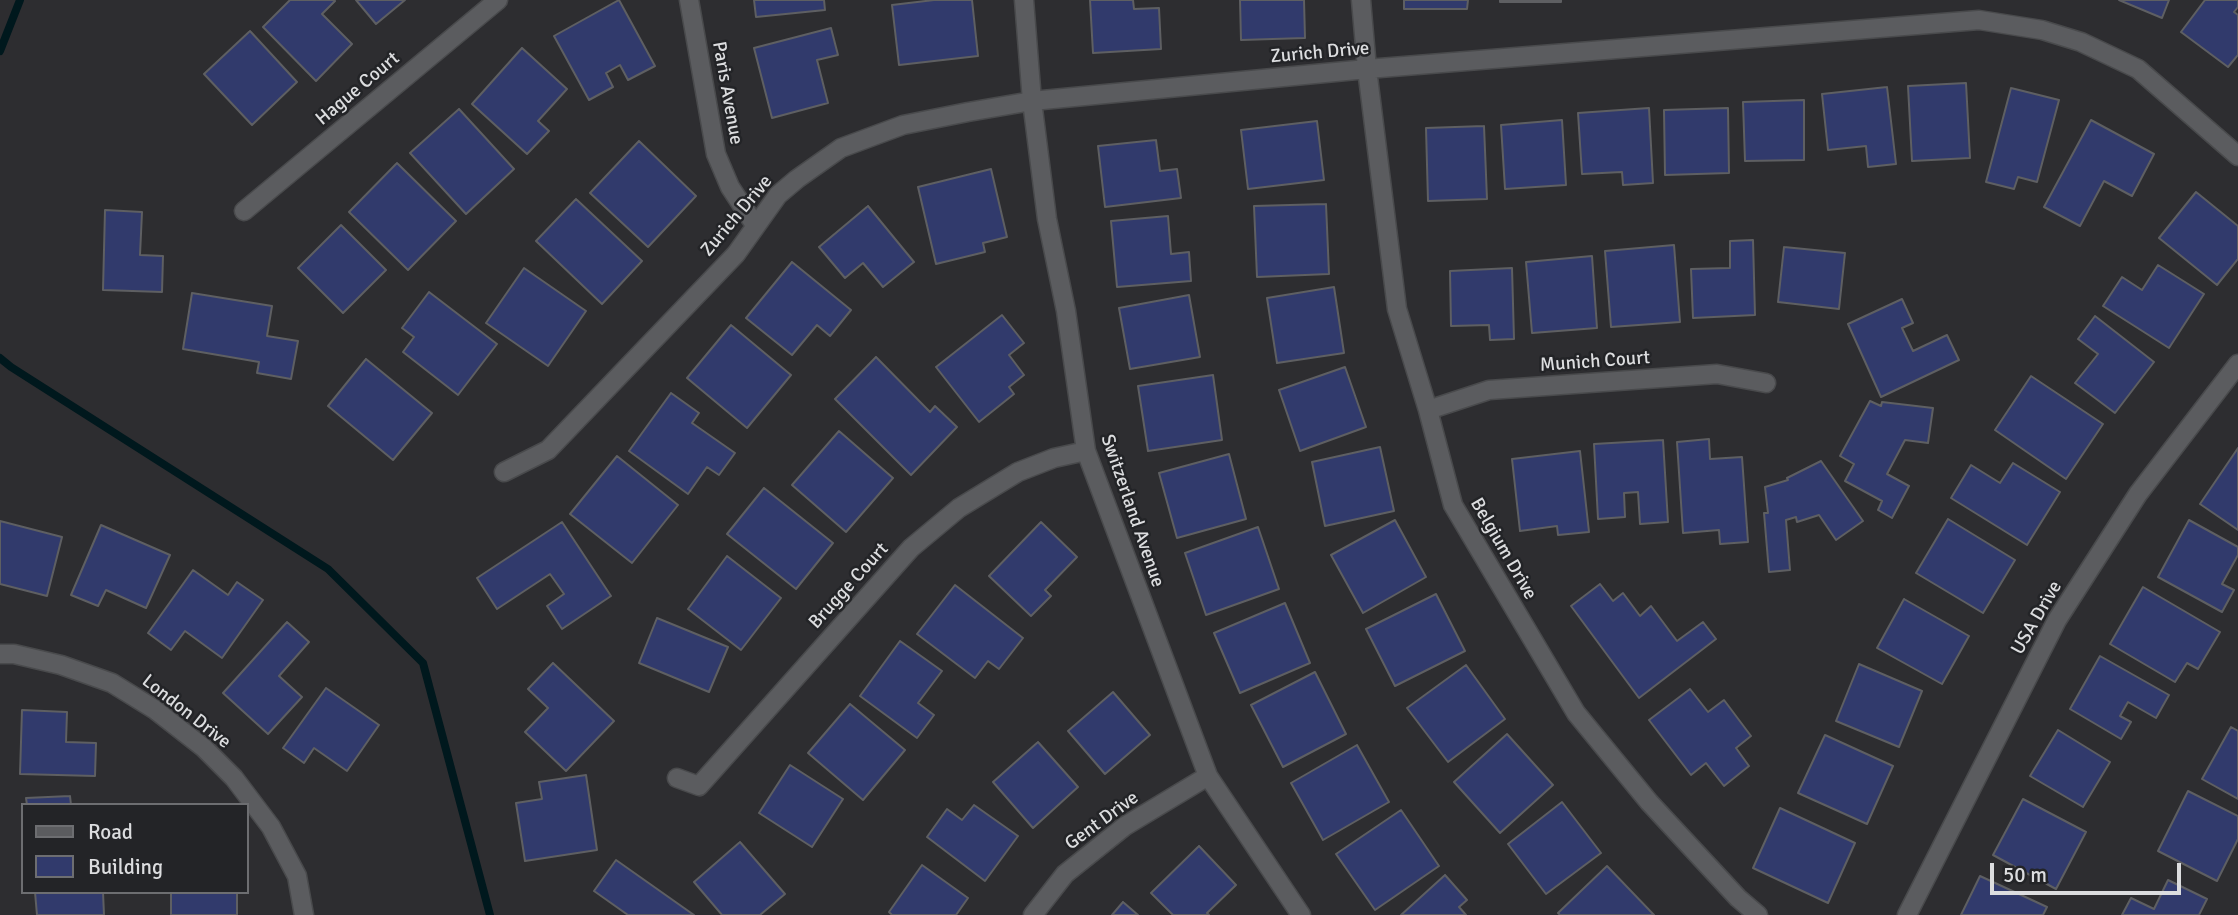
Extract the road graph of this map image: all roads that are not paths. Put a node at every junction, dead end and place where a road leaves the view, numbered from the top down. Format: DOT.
graph roads {
  1 [pos="498,0"];
  2 [pos="689,0"];
  3 [pos="1024,0"];
  4 [pos="1361,0"];
  5 [pos="1367,69"];
  6 [pos="1032,102"];
  7 [pos="2238,156"];
  8 [pos="244,211"];
  9 [pos="755,225"];
  10 [pos="2238,364"];
  11 [pos="1766,383"];
  12 [pos="1428,410"];
  13 [pos="1086,451"];
  14 [pos="504,472"];
  15 [pos="0,654"];
  16 [pos="1208,776"];
  17 [pos="677,778"];
  18 [pos="304,915"];
  19 [pos="1033,915"];
  20 [pos="1301,915"];
  21 [pos="1758,915"];
  22 [pos="1907,915"];
  1 -- 8 [label="street, Hague Court"];
  2 -- 9 [label="street, Paris Avenue"];
  3 -- 6 [label="street, Switzerland Avenue"];
  4 -- 5 [label="street, Belgium Drive"];
  5 -- 6 [label="street, Zurich Drive"];
  5 -- 7 [label="street, Zurich Drive"];
  5 -- 12 [label="street, Belgium Drive"];
  6 -- 9 [label="street, Zurich Drive"];
  6 -- 13 [label="street, Switzerland Avenue"];
  9 -- 14 [label="street, Zurich Drive"];
  10 -- 22 [label="street, USA Drive"];
  11 -- 12 [label="street, Munich Court"];
  12 -- 21 [label="street, Belgium Drive"];
  13 -- 16 [label="street, Switzerland Avenue"];
  13 -- 17 [label="street, Brugge Court"];
  15 -- 18 [label="street, London Drive"];
  16 -- 19 [label="street, Gent Drive"];
  16 -- 20 [label="street, Switzerland Avenue"];
}
